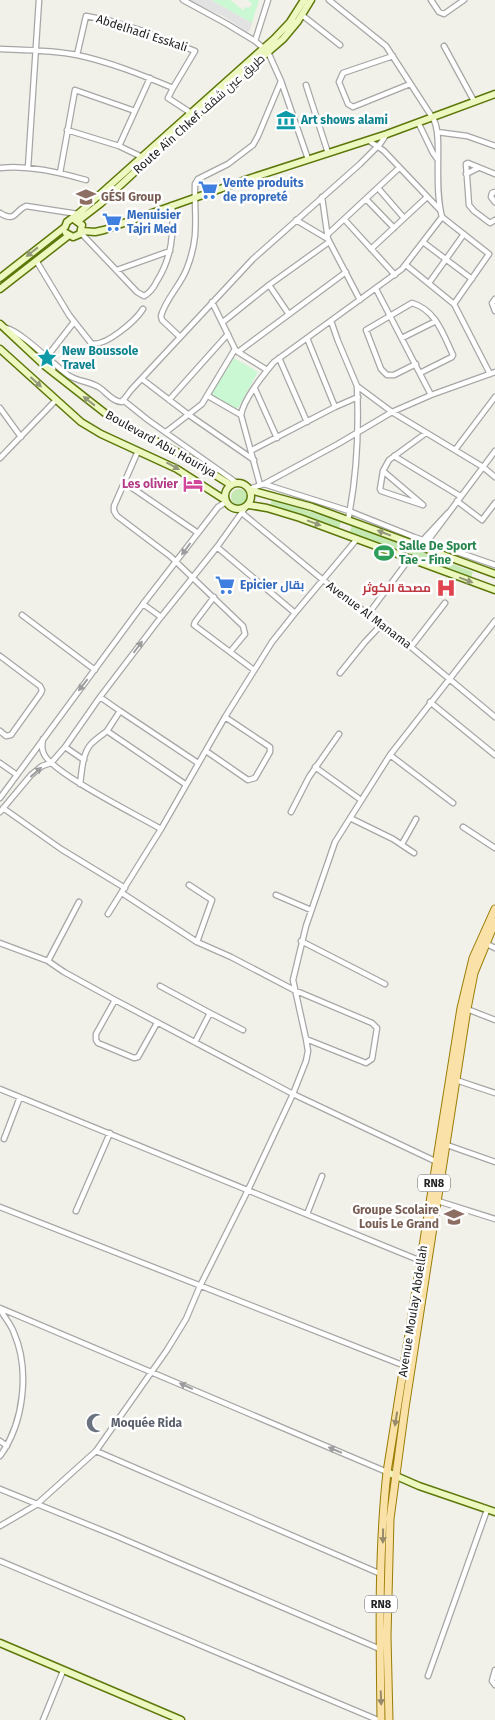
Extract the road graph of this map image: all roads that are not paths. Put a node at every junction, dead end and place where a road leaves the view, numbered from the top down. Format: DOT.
graph roads {
  1 [pos="39,0"];
  2 [pos="183,0"];
  3 [pos="268,0"];
  4 [pos="304,0"];
  5 [pos="312,0"];
  6 [pos="329,0"];
  7 [pos="431,0"];
  8 [pos="464,0"];
  9 [pos="302,15"];
  10 [pos="254,41"];
  11 [pos="340,45"];
  12 [pos="444,46"];
  13 [pos="0,49"];
  14 [pos="35,50"];
  15 [pos="266,50"];
  16 [pos="77,55"];
  17 [pos="393,56"];
  18 [pos="150,78"];
  19 [pos="281,81"];
  20 [pos="410,84"];
  21 [pos="306,85"];
  22 [pos="173,88"];
  23 [pos="495,94"];
  24 [pos="474,102"];
  25 [pos="134,111"];
  26 [pos="191,113"];
  27 [pos="432,116"];
  28 [pos="418,122"];
  29 [pos="67,130"];
  30 [pos="437,132"];
  31 [pos="387,134"];
  32 [pos="368,140"];
  33 [pos="119,146"];
  34 [pos="378,146"];
  35 [pos="495,146"];
  36 [pos="328,152"];
  37 [pos="142,157"];
  38 [pos="308,159"];
  39 [pos="438,160"];
  40 [pos="0,168"];
  41 [pos="28,168"];
  42 [pos="399,168"];
  43 [pos="478,168"];
  44 [pos="60,173"];
  45 [pos="466,174"];
  46 [pos="495,174"];
  47 [pos="86,180"];
  48 [pos="378,188"];
  49 [pos="495,192"];
  50 [pos="322,197"];
  51 [pos="427,197"];
  52 [pos="194,198"];
  53 [pos="366,199"];
  54 [pos="495,202"];
  55 [pos="172,205"];
  56 [pos="440,210"];
  57 [pos="0,213"];
  58 [pos="442,216"];
  59 [pos="404,218"];
  60 [pos="76,219"];
  61 [pos="344,219"];
  62 [pos="296,220"];
  63 [pos="494,223"];
  64 [pos="65,227"];
  65 [pos="394,228"];
  66 [pos="82,232"];
  67 [pos="464,234"];
  68 [pos="68,236"];
  69 [pos="328,239"];
  70 [pos="423,242"];
  71 [pos="371,249"];
  72 [pos="170,251"];
  73 [pos="492,254"];
  74 [pos="447,259"];
  75 [pos="36,262"];
  76 [pos="406,266"];
  77 [pos="117,270"];
  78 [pos="346,272"];
  79 [pos="395,276"];
  80 [pos="0,278"];
  81 [pos="472,279"];
  82 [pos="429,283"];
  83 [pos="269,285"];
  84 [pos="0,289"];
  85 [pos="376,289"];
  86 [pos="495,299"];
  87 [pos="360,300"];
  88 [pos="212,302"];
  89 [pos="454,304"];
  90 [pos="143,309"];
  91 [pos="495,311"];
  92 [pos="288,314"];
  93 [pos="390,316"];
  94 [pos="331,321"];
  95 [pos="436,321"];
  96 [pos="74,322"];
  97 [pos="223,322"];
  98 [pos="2,326"];
  99 [pos="228,334"];
  100 [pos="180,337"];
  101 [pos="307,338"];
  102 [pos="402,338"];
  103 [pos="0,349"];
  104 [pos="237,350"];
  105 [pos="46,358"];
  106 [pos="279,358"];
  107 [pos="416,364"];
  108 [pos="267,370"];
  109 [pos="420,373"];
  110 [pos="492,373"];
  111 [pos="142,379"];
  112 [pos="357,386"];
  113 [pos="255,389"];
  114 [pos="431,395"];
  115 [pos="208,396"];
  116 [pos="358,397"];
  117 [pos="495,397"];
  118 [pos="56,400"];
  119 [pos="124,400"];
  120 [pos="169,400"];
  121 [pos="335,407"];
  122 [pos="0,408"];
  123 [pos="392,412"];
  124 [pos="190,415"];
  125 [pos="241,415"];
  126 [pos="307,422"];
  127 [pos="166,432"];
  128 [pos="358,432"];
  129 [pos="426,433"];
  130 [pos="21,437"];
  131 [pos="277,438"];
  132 [pos="252,450"];
  133 [pos="454,450"];
  134 [pos="138,451"];
  135 [pos="495,451"];
  136 [pos="394,456"];
  137 [pos="0,458"];
  138 [pos="254,460"];
  139 [pos="483,467"];
  140 [pos="384,471"];
  141 [pos="495,477"];
  142 [pos="125,483"];
  143 [pos="234,484"];
  144 [pos="262,484"];
  145 [pos="250,489"];
  146 [pos="460,496"];
  147 [pos="226,501"];
  148 [pos="457,501"];
  149 [pos="495,504"];
  150 [pos="245,508"];
  151 [pos="349,511"];
  152 [pos="348,520"];
  153 [pos="198,533"];
  154 [pos="357,539"];
  155 [pos="425,540"];
  156 [pos="217,547"];
  157 [pos="423,548"];
  158 [pos="410,558"];
  159 [pos="176,562"];
  160 [pos="495,565"];
  161 [pos="495,574"];
  162 [pos="193,577"];
  163 [pos="323,580"];
  164 [pos="495,590"];
  165 [pos="214,597"];
  166 [pos="445,603"];
  167 [pos="143,604"];
  168 [pos="295,613"];
  169 [pos="369,614"];
  170 [pos="22,615"];
  171 [pos="160,617"];
  172 [pos="495,621"];
  173 [pos="382,624"];
  174 [pos="411,647"];
  175 [pos="230,652"];
  176 [pos="0,656"];
  177 [pos="95,670"];
  178 [pos="254,670"];
  179 [pos="340,673"];
  180 [pos="448,679"];
  181 [pos="100,697"];
  182 [pos="430,702"];
  183 [pos="120,711"];
  184 [pos="225,717"];
  185 [pos="495,717"];
  186 [pos="107,731"];
  187 [pos="0,732"];
  188 [pos="339,734"];
  189 [pos="42,739"];
  190 [pos="65,747"];
  191 [pos="206,751"];
  192 [pos="390,754"];
  193 [pos="495,755"];
  194 [pos="84,760"];
  195 [pos="0,763"];
  196 [pos="51,763"];
  197 [pos="198,763"];
  198 [pos="315,767"];
  199 [pos="17,775"];
  200 [pos="80,784"];
  201 [pos="186,784"];
  202 [pos="0,798"];
  203 [pos="360,800"];
  204 [pos="453,803"];
  205 [pos="2,810"];
  206 [pos="291,812"];
  207 [pos="350,818"];
  208 [pos="416,819"];
  209 [pos="463,826"];
  210 [pos="161,829"];
  211 [pos="402,844"];
  212 [pos="495,848"];
  213 [pos="414,853"];
  214 [pos="189,885"];
  215 [pos="124,891"];
  216 [pos="276,896"];
  217 [pos="79,902"];
  218 [pos="495,909"];
  219 [pos="311,910"];
  220 [pos="108,914"];
  221 [pos="495,922"];
  222 [pos="301,941"];
  223 [pos="198,942"];
  224 [pos="0,943"];
  225 [pos="485,943"];
  226 [pos="495,948"];
  227 [pos="48,960"];
  228 [pos="385,984"];
  229 [pos="160,986"];
  230 [pos="294,990"];
  231 [pos="115,1000"];
  232 [pos="467,1010"];
  233 [pos="210,1013"];
  234 [pos="495,1020"];
  235 [pos="157,1022"];
  236 [pos="243,1030"];
  237 [pos="306,1039"];
  238 [pos="195,1042"];
  239 [pos="456,1080"];
  240 [pos="0,1089"];
  241 [pos="495,1093"];
  242 [pos="293,1094"];
  243 [pos="20,1097"];
  244 [pos="110,1133"];
  245 [pos="4,1139"];
  246 [pos="447,1145"];
  247 [pos="437,1162"];
  248 [pos="495,1162"];
  249 [pos="322,1176"];
  250 [pos="248,1190"];
  251 [pos="438,1201"];
  252 [pos="0,1207"];
  253 [pos="76,1211"];
  254 [pos="307,1214"];
  255 [pos="495,1219"];
  256 [pos="421,1261"];
  257 [pos="200,1286"];
  258 [pos="0,1308"];
  259 [pos="405,1366"];
  260 [pos="151,1371"];
  261 [pos="0,1441"];
  262 [pos="7,1446"];
  263 [pos="96,1451"];
  264 [pos="0,1456"];
  265 [pos="387,1472"];
  266 [pos="396,1476"];
  267 [pos="0,1489"];
  268 [pos="36,1505"];
  269 [pos="487,1510"];
  270 [pos="495,1512"];
  271 [pos="0,1526"];
  272 [pos="0,1561"];
  273 [pos="381,1574"];
  274 [pos="0,1644"];
  275 [pos="380,1649"];
  276 [pos="495,1670"];
  277 [pos="64,1671"];
  278 [pos="428,1676"];
  279 [pos="495,1685"];
  280 [pos="44,1720"];
  281 [pos="181,1720"];
  282 [pos="380,1720"];
  283 [pos="389,1720"];
  1 -- 14 [label="street"];
  2 -- 10 [label="street"];
  3 -- 10 [label="street"];
  4 -- 15 [label="main road, Route Aïn Chkef طريق عين شقف"];
  5 -- 9 [label="main road, Route Aïn Chkef طريق عين شقف"];
  6 -- 17 [label="street"];
  7 -- 8 [label="street"];
  9 -- 11 [label="street"];
  9 -- 15 [label="main road, Route Aïn Chkef طريق عين شقف"];
  10 -- 15 [label="street"];
  12 -- 24 [label="street"];
  13 -- 14 [label="street"];
  14 -- 16 [label="street"];
  14 -- 41 [label="street"];
  15 -- 19 [label="street"];
  15 -- 26 [label="main road, Route Aïn Chkef طريق عين شقف"];
  15 -- 60 [label="main road, Route Aïn Chkef طريق عين شقف"];
  16 -- 18 [label="street"];
  16 -- 22 [label="street, Abdelhadi Esskali"];
  17 -- 20 [label="street"];
  17 -- 20 [label="street"];
  18 -- 22 [label="street"];
  18 -- 25 [label="street"];
  19 -- 38 [label="street"];
  19 -- 52 [label="street"];
  20 -- 27 [label="street"];
  21 -- 36 [label="street"];
  22 -- 26 [label="street"];
  23 -- 24 [label="main road"];
  24 -- 27 [label="main road"];
  25 -- 29 [label="street"];
  25 -- 33 [label="street"];
  26 -- 37 [label="main road, Route Aïn Chkef طريق عين شقف"];
  27 -- 28 [label="main road"];
  27 -- 30 [label="street"];
  28 -- 31 [label="main road"];
  28 -- 39 [label="street"];
  29 -- 33 [label="street"];
  29 -- 44 [label="street"];
  30 -- 35 [label="street"];
  30 -- 39 [label="street"];
  31 -- 32 [label="main road"];
  31 -- 34 [label="street"];
  32 -- 34 [label="street"];
  32 -- 36 [label="main road"];
  33 -- 37 [label="street"];
  34 -- 42 [label="street"];
  34 -- 50 [label="street"];
  36 -- 38 [label="main road"];
  37 -- 60 [label="main road, Route Aïn Chkef طريق عين شقف"];
  38 -- 52 [label="main road"];
  39 -- 56 [label="street"];
  40 -- 41 [label="street"];
  41 -- 44 [label="street"];
  42 -- 48 [label="street"];
  42 -- 51 [label="street"];
  43 -- 45 [label="street"];
  43 -- 45 [label="street"];
  43 -- 46 [label="street"];
  44 -- 47 [label="street"];
  45 -- 63 [label="street"];
  48 -- 53 [label="street"];
  48 -- 59 [label="street"];
  49 -- 54 [label="street"];
  50 -- 62 [label="street"];
  50 -- 69 [label="street"];
  51 -- 56 [label="street"];
  51 -- 59 [label="street"];
  52 -- 55 [label="main road"];
  52 -- 100 [label="street"];
  53 -- 61 [label="street"];
  53 -- 65 [label="street"];
  55 -- 66 [label="main road"];
  55 -- 72 [label="street"];
  56 -- 58 [label="street"];
  57 -- 60 [label="street"];
  58 -- 67 [label="street"];
  58 -- 70 [label="street"];
  59 -- 65 [label="street"];
  60 -- 64 [label="main road"];
  60 -- 66 [label="main road"];
  61 -- 69 [label="street"];
  61 -- 71 [label="street"];
  62 -- 69 [label="street"];
  62 -- 88 [label="street"];
  64 -- 68 [label="main road"];
  64 -- 80 [label="main road, one-way"];
  65 -- 71 [label="street"];
  66 -- 68 [label="main road"];
  66 -- 77 [label="street"];
  67 -- 73 [label="street"];
  67 -- 74 [label="street"];
  68 -- 75 [label="main road"];
  69 -- 78 [label="street"];
  69 -- 83 [label="street"];
  70 -- 74 [label="street"];
  70 -- 76 [label="street"];
  71 -- 79 [label="street"];
  72 -- 77 [label="street"];
  72 -- 77 [label="street"];
  73 -- 81 [label="street"];
  74 -- 81 [label="street"];
  74 -- 82 [label="street"];
  75 -- 84 [label="main road"];
  75 -- 96 [label="street"];
  76 -- 79 [label="street"];
  76 -- 82 [label="street"];
  78 -- 87 [label="street"];
  78 -- 92 [label="street"];
  79 -- 85 [label="street"];
  81 -- 89 [label="street"];
  82 -- 89 [label="street"];
  83 -- 92 [label="street"];
  83 -- 97 [label="street"];
  85 -- 87 [label="street"];
  85 -- 93 [label="street"];
  86 -- 91 [label="street"];
  87 -- 94 [label="street"];
  88 -- 97 [label="street"];
  88 -- 100 [label="street"];
  89 -- 110 [label="street"];
  90 -- 96 [label="street"];
  92 -- 104 [label="street"];
  93 -- 95 [label="street"];
  93 -- 102 [label="street"];
  93 -- 107 [label="street"];
  94 -- 101 [label="street"];
  94 -- 112 [label="street"];
  95 -- 102 [label="street"];
  95 -- 109 [label="street"];
  96 -- 105 [label="street"];
  97 -- 99 [label="street"];
  98 -- 105 [label="street"];
  143 -- 98 [label="main road, Boulevard Abu Houriya, one-way"];
  99 -- 104 [label="street"];
  99 -- 120 [label="street"];
  100 -- 111 [label="street"];
  101 -- 106 [label="street"];
  101 -- 121 [label="street"];
  102 -- 107 [label="street"];
  103 -- 118 [label="main road, Boulevard Abu Houriya, one-way"];
  104 -- 108 [label="street"];
  104 -- 115 [label="street"];
  105 -- 119 [label="street"];
  106 -- 108 [label="street"];
  106 -- 126 [label="street"];
  107 -- 109 [label="street"];
  108 -- 113 [label="street"];
  109 -- 114 [label="street"];
  110 -- 114 [label="street"];
  111 -- 119 [label="street"];
  111 -- 120 [label="street"];
  112 -- 116 [label="street"];
  112 -- 123 [label="street"];
  113 -- 125 [label="street"];
  113 -- 131 [label="street"];
  114 -- 123 [label="street"];
  115 -- 124 [label="street"];
  115 -- 125 [label="street"];
  116 -- 121 [label="street"];
  116 -- 128 [label="street"];
  117 -- 133 [label="street"];
  118 -- 130 [label="street"];
  118 -- 134 [label="main road, Boulevard Abu Houriya"];
  119 -- 127 [label="street"];
  120 -- 124 [label="street"];
  121 -- 126 [label="street"];
  122 -- 130 [label="street"];
  123 -- 128 [label="street"];
  123 -- 129 [label="street"];
  124 -- 127 [label="street"];
  124 -- 138 [label="street"];
  125 -- 132 [label="street"];
  126 -- 131 [label="street"];
  127 -- 143 [label="street"];
  128 -- 144 [label="street"];
  128 -- 151 [label="street"];
  129 -- 133 [label="street"];
  129 -- 136 [label="street"];
  130 -- 137 [label="street"];
  131 -- 132 [label="street"];
  132 -- 138 [label="street"];
  133 -- 139 [label="street"];
  134 -- 142 [label="street"];
  134 -- 147 [label="main road, Boulevard Abu Houriya, one-way"];
  135 -- 139 [label="street"];
  136 -- 140 [label="street"];
  136 -- 146 [label="street"];
  138 -- 144 [label="street"];
  139 -- 141 [label="street"];
  139 -- 146 [label="street"];
  140 -- 140 [label="street"];
  142 -- 153 [label="street"];
  142 -- 159 [label="street"];
  143 -- 145 [label="main road"];
  143 -- 147 [label="main road"];
  144 -- 145 [label="street"];
  144 -- 151 [label="street"];
  145 -- 150 [label="main road"];
  145 -- 152 [label="main road"];
  146 -- 148 [label="street"];
  147 -- 150 [label="main road"];
  147 -- 153 [label="street"];
  148 -- 149 [label="street"];
  148 -- 155 [label="street"];
  150 -- 154 [label="main road, one-way"];
  150 -- 156 [label="street"];
  150 -- 163 [label="street, Avenue Al Manama"];
  151 -- 152 [label="street"];
  151 -- 155 [label="street"];
  157 -- 152 [label="main road, one-way"];
  153 -- 159 [label="street, one-way"];
  154 -- 158 [label="main road"];
  154 -- 163 [label="street"];
  155 -- 157 [label="street"];
  155 -- 160 [label="street"];
  156 -- 162 [label="street"];
  156 -- 168 [label="street"];
  157 -- 161 [label="main road"];
  158 -- 164 [label="main road, one-way"];
  158 -- 169 [label="street"];
  159 -- 162 [label="street"];
  159 -- 167 [label="street"];
  162 -- 165 [label="street"];
  162 -- 171 [label="street"];
  163 -- 168 [label="street"];
  163 -- 169 [label="street, Avenue Al Manama"];
  165 -- 175 [label="street"];
  165 -- 175 [label="street"];
  166 -- 174 [label="street"];
  167 -- 171 [label="street"];
  167 -- 177 [label="street"];
  168 -- 178 [label="street"];
  169 -- 173 [label="street, Avenue Al Manama"];
  170 -- 177 [label="street"];
  181 -- 171 [label="street, one-way"];
  172 -- 180 [label="street"];
  173 -- 174 [label="street, Avenue Al Manama"];
  173 -- 179 [label="street"];
  174 -- 180 [label="street, Avenue Al Manama"];
  175 -- 178 [label="street"];
  176 -- 187 [label="street"];
  177 -- 189 [label="street, one-way"];
  178 -- 184 [label="street"];
  180 -- 182 [label="street"];
  180 -- 185 [label="street, Avenue Al Manama"];
  181 -- 183 [label="street"];
  181 -- 190 [label="street"];
  182 -- 192 [label="street"];
  182 -- 193 [label="street"];
  183 -- 186 [label="street"];
  183 -- 197 [label="street"];
  184 -- 191 [label="street"];
  184 -- 191 [label="street"];
  186 -- 194 [label="street"];
  186 -- 201 [label="street"];
  188 -- 198 [label="street"];
  189 -- 196 [label="street"];
  189 -- 199 [label="street"];
  190 -- 194 [label="street"];
  190 -- 196 [label="street"];
  191 -- 197 [label="street"];
  192 -- 203 [label="street"];
  192 -- 204 [label="street"];
  194 -- 200 [label="street"];
  195 -- 199 [label="street"];
  196 -- 200 [label="street"];
  205 -- 196 [label="street, one-way"];
  197 -- 201 [label="street"];
  198 -- 203 [label="street"];
  198 -- 206 [label="street"];
  199 -- 202 [label="street"];
  200 -- 210 [label="street"];
  201 -- 210 [label="street"];
  203 -- 207 [label="street"];
  205 -- 215 [label="street"];
  207 -- 211 [label="street"];
  207 -- 219 [label="street"];
  208 -- 211 [label="street"];
  209 -- 212 [label="street"];
  210 -- 215 [label="street"];
  211 -- 213 [label="street"];
  214 -- 223 [label="street"];
  215 -- 220 [label="street"];
  215 -- 223 [label="street"];
  216 -- 219 [label="street"];
  217 -- 227 [label="street"];
  218 -- 247 [label="main road, Avenue Moulay Abdellah / RN8"];
  219 -- 222 [label="street"];
  221 -- 225 [label="main road, Avenue Moulay Abdellah / RN8"];
  222 -- 228 [label="street"];
  222 -- 230 [label="street"];
  223 -- 230 [label="street"];
  224 -- 227 [label="street"];
  225 -- 226 [label="street"];
  225 -- 232 [label="main road, Avenue Moulay Abdellah / RN8"];
  227 -- 231 [label="street"];
  229 -- 233 [label="street"];
  230 -- 237 [label="street"];
  230 -- 237 [label="street"];
  231 -- 235 [label="street"];
  231 -- 235 [label="street"];
  232 -- 234 [label="street"];
  232 -- 239 [label="main road, Avenue Moulay Abdellah / RN8"];
  233 -- 236 [label="street"];
  233 -- 238 [label="street"];
  235 -- 238 [label="street"];
  237 -- 242 [label="street"];
  238 -- 242 [label="street"];
  239 -- 241 [label="street"];
  239 -- 246 [label="main road, Avenue Moulay Abdellah / RN8"];
  240 -- 243 [label="street"];
  242 -- 247 [label="street"];
  242 -- 250 [label="street"];
  243 -- 244 [label="street"];
  243 -- 245 [label="street"];
  244 -- 250 [label="street"];
  244 -- 253 [label="street"];
  246 -- 248 [label="street"];
  246 -- 251 [label="main road, Avenue Moulay Abdellah / RN8"];
  247 -- 256 [label="main road, Avenue Moulay Abdellah / RN8"];
  249 -- 254 [label="street"];
  250 -- 254 [label="street"];
  250 -- 257 [label="street"];
  251 -- 255 [label="street"];
  251 -- 266 [label="main road, Avenue Moulay Abdellah / RN8"];
  252 -- 257 [label="street"];
  254 -- 256 [label="street"];
  256 -- 259 [label="main road, Avenue Moulay Abdellah / RN8"];
  257 -- 259 [label="street"];
  257 -- 260 [label="street"];
  258 -- 260 [label="street"];
  258 -- 262 [label="street"];
  259 -- 265 [label="main road, Avenue Moulay Abdellah / RN8, one-way"];
  260 -- 263 [label="street"];
  265 -- 260 [label="street, one-way"];
  261 -- 262 [label="street"];
  262 -- 264 [label="street"];
  263 -- 268 [label="street"];
  263 -- 273 [label="street"];
  265 -- 266 [label="main road"];
  265 -- 273 [label="main road, Avenue Moulay Abdellah / RN8, one-way"];
  266 -- 269 [label="main road"];
  266 -- 283 [label="main road, Avenue Moulay Abdellah / RN8"];
  267 -- 268 [label="street"];
  268 -- 271 [label="street"];
  268 -- 275 [label="street"];
  269 -- 270 [label="main road"];
  269 -- 278 [label="street"];
  272 -- 282 [label="street"];
  273 -- 275 [label="main road, Avenue Moulay Abdellah / RN8"];
  274 -- 277 [label="main road"];
  275 -- 282 [label="main road, Avenue Moulay Abdellah / RN8, one-way"];
  276 -- 279 [label="street"];
  277 -- 280 [label="street"];
  277 -- 281 [label="main road"];
}
